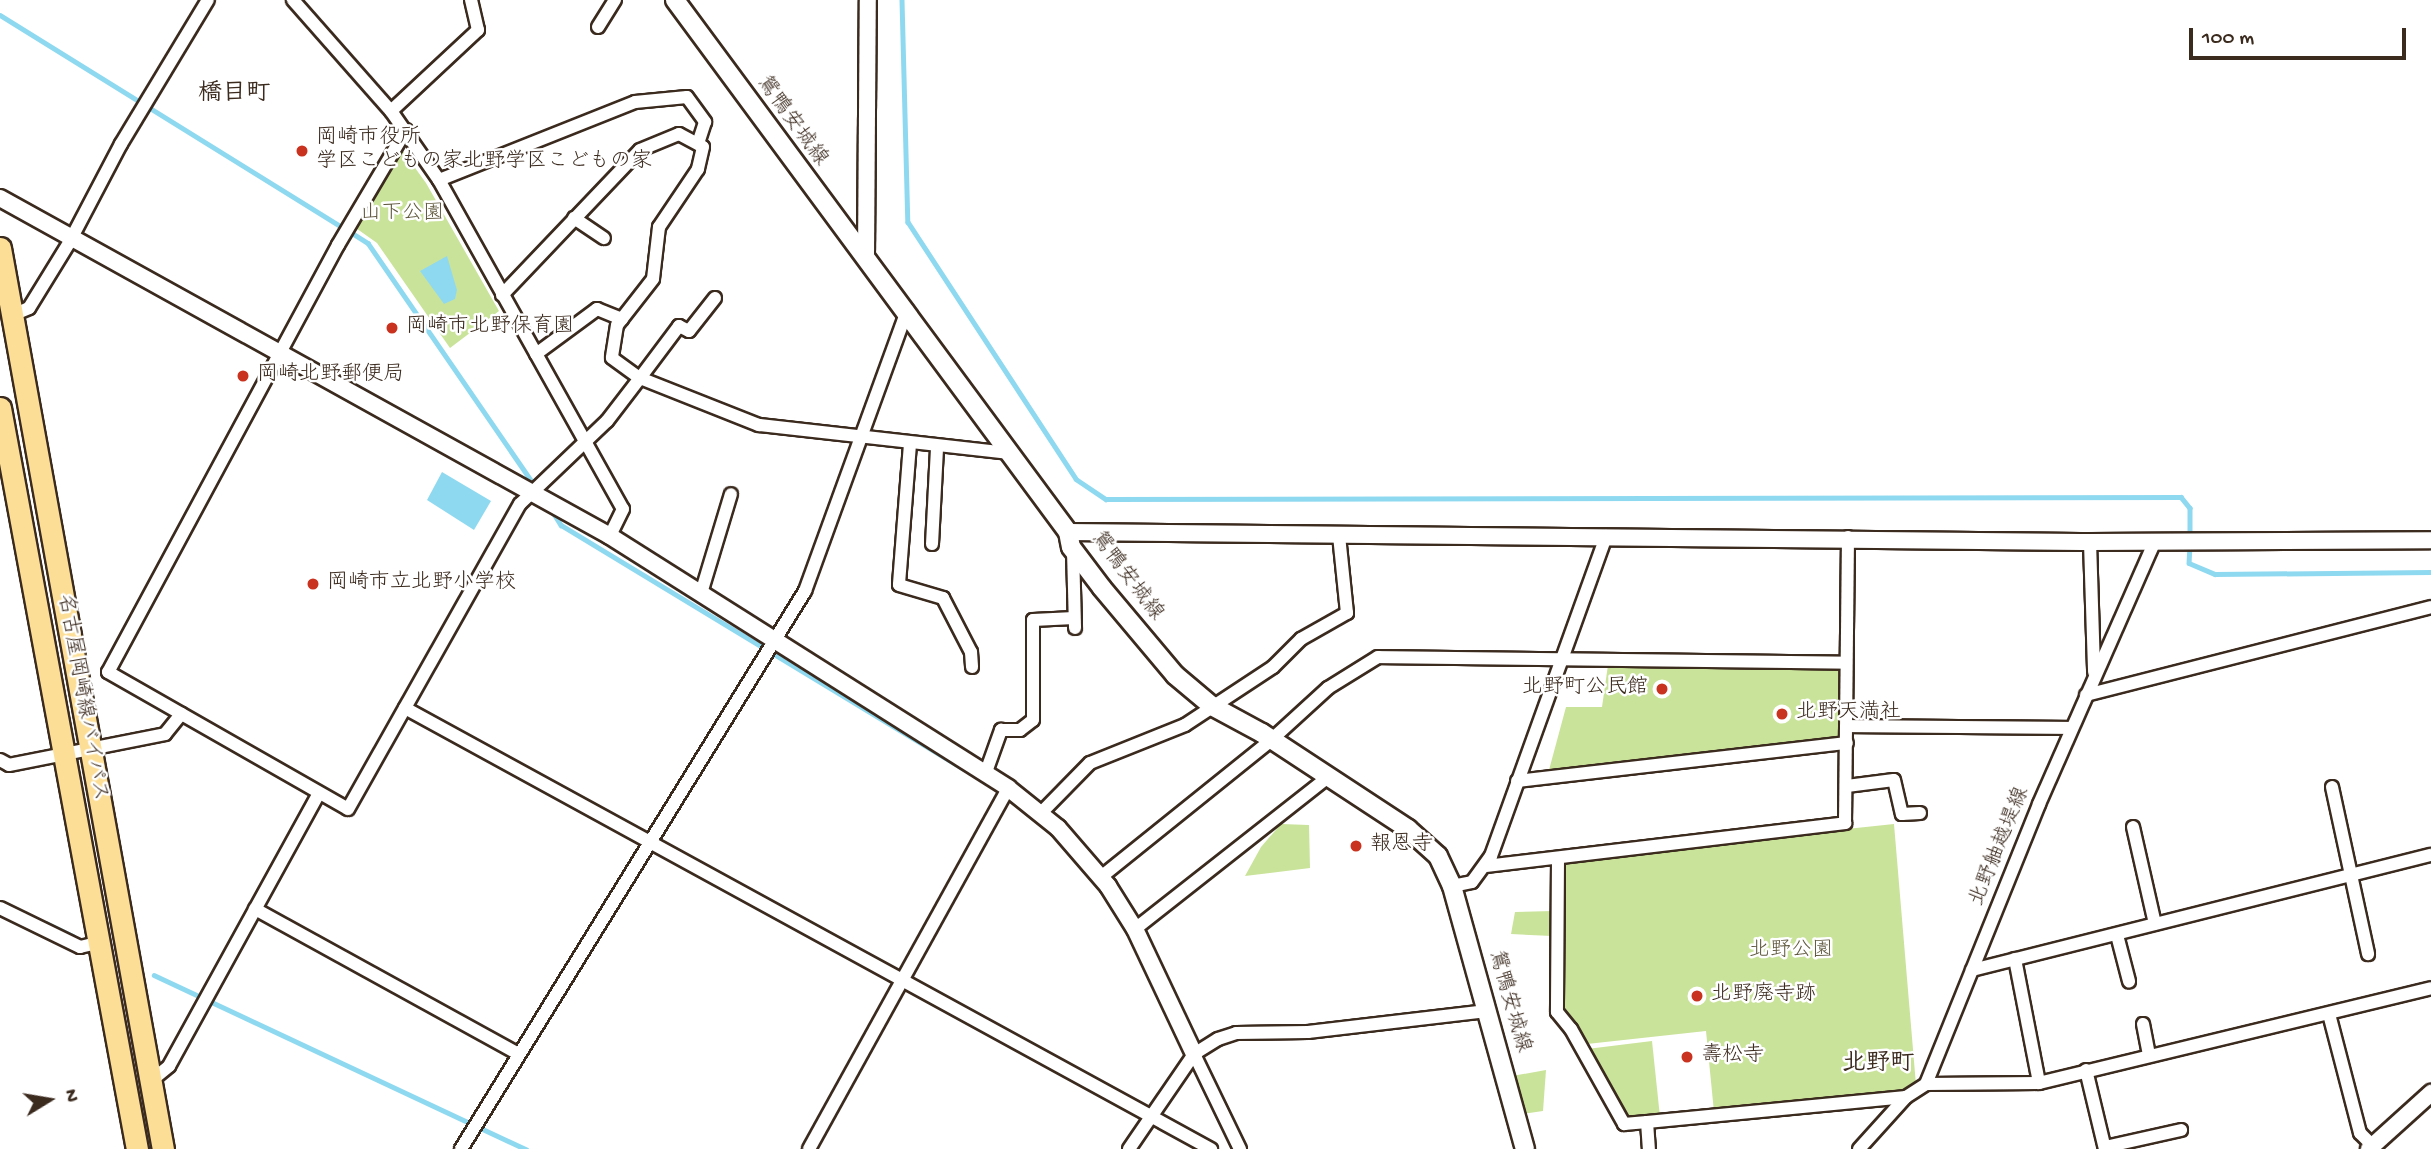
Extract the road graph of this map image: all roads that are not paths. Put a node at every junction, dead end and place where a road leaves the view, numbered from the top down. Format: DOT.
graph roads {
  1 [pos="208,0"];
  2 [pos="293,0"];
  3 [pos="471,0"];
  4 [pos="615,0"];
  5 [pos="675,0"];
  6 [pos="868,0"];
  7 [pos="598,27"];
  8 [pos="391,111"];
  9 [pos="406,131"];
  10 [pos="698,144"];
  11 [pos="439,180"];
  12 [pos="0,198"];
  13 [pos="574,218"];
  14 [pos="72,236"];
  15 [pos="604,238"];
  16 [pos="0,247"];
  17 [pos="866,257"];
  18 [pos="502,295"];
  19 [pos="715,298"];
  20 [pos="907,310"];
  21 [pos="15,314"];
  22 [pos="622,319"];
  23 [pos="283,353"];
  24 [pos="536,354"];
  25 [pos="640,378"];
  26 [pos="0,408"];
  27 [pos="859,436"];
  28 [pos="583,440"];
  29 [pos="911,444"];
  30 [pos="937,447"];
  31 [pos="1010,453"];
  32 [pos="5,472"];
  33 [pos="532,491"];
  34 [pos="731,494"];
  35 [pos="1339,535"];
  36 [pos="610,536"];
  37 [pos="1606,536"];
  38 [pos="1848,537"];
  39 [pos="2431,540"];
  40 [pos="1070,541"];
  41 [pos="2155,541"];
  42 [pos="2090,542"];
  43 [pos="932,544"];
  44 [pos="702,590"];
  45 [pos="2431,607"];
  46 [pos="775,640"];
  47 [pos="1560,659"];
  48 [pos="1846,663"];
  49 [pos="972,667"];
  50 [pos="2094,677"];
  51 [pos="2086,695"];
  52 [pos="1212,706"];
  53 [pos="405,708"];
  54 [pos="181,714"];
  55 [pos="1847,726"];
  56 [pos="2071,728"];
  57 [pos="1270,741"];
  58 [pos="1847,743"];
  59 [pos="90,750"];
  60 [pos="64,755"];
  61 [pos="0,760"];
  62 [pos="986,772"];
  63 [pos="1327,778"];
  64 [pos="1517,781"];
  65 [pos="1847,786"];
  66 [pos="1008,788"];
  67 [pos="2332,788"];
  68 [pos="319,793"];
  69 [pos="1041,813"];
  70 [pos="1920,813"];
  71 [pos="2133,827"];
  72 [pos="649,844"];
  73 [pos="2431,855"];
  74 [pos="1558,860"];
  75 [pos="1486,866"];
  76 [pos="2350,876"];
  77 [pos="1101,877"];
  78 [pos="1452,886"];
  79 [pos="0,908"];
  80 [pos="255,909"];
  81 [pos="2155,924"];
  82 [pos="1135,929"];
  83 [pos="2117,935"];
  84 [pos="98,943"];
  85 [pos="2368,954"];
  86 [pos="2015,960"];
  87 [pos="1972,970"];
  88 [pos="904,982"];
  89 [pos="2129,982"];
  90 [pos="2431,988"];
  91 [pos="1486,1011"];
  92 [pos="2329,1014"];
  93 [pos="2143,1024"];
  94 [pos="519,1054"];
  95 [pos="1194,1054"];
  96 [pos="2149,1055"];
  97 [pos="2086,1070"];
  98 [pos="152,1080"];
  99 [pos="2039,1083"];
  100 [pos="1926,1084"];
  101 [pos="1906,1097"];
  102 [pos="2427,1102"];
  103 [pos="1150,1115"];
  104 [pos="1647,1122"];
  105 [pos="2181,1130"];
  106 [pos="2371,1147"];
  107 [pos="2105,1148"];
  108 [pos="137,1149"];
  109 [pos="163,1149"];
  110 [pos="461,1149"];
  111 [pos="809,1149"];
  112 [pos="1129,1149"];
  113 [pos="1211,1149"];
  114 [pos="1240,1149"];
  115 [pos="1525,1149"];
  116 [pos="1649,1149"];
  117 [pos="1859,1149"];
  1 -- 14 [label="street"];
  2 -- 8 [label="street"];
  3 -- 8 [label="street"];
  4 -- 7 [label="street"];
  5 -- 17 [label="main road, 鴛鴨安城線"];
  6 -- 17 [label="street"];
  8 -- 9 [label="street"];
  9 -- 11 [label="street"];
  9 -- 23 [label="street"];
  10 -- 11 [label="street"];
  10 -- 13 [label="street"];
  10 -- 22 [label="street"];
  11 -- 18 [label="street"];
  12 -- 14 [label="street"];
  13 -- 15 [label="street"];
  13 -- 18 [label="street"];
  14 -- 21 [label="street"];
  14 -- 23 [label="street"];
  16 -- 21 [label="main road, 名古屋岡崎線バイパス"];
  17 -- 20 [label="main road, 鴛鴨安城線"];
  18 -- 24 [label="street"];
  19 -- 25 [label="street"];
  20 -- 27 [label="street"];
  20 -- 31 [label="main road, 鴛鴨安城線"];
  21 -- 59 [label="main road, 名古屋岡崎線バイパス"];
  22 -- 24 [label="street"];
  22 -- 25 [label="street"];
  23 -- 33 [label="street"];
  23 -- 54 [label="street"];
  24 -- 28 [label="street"];
  25 -- 27 [label="street"];
  25 -- 28 [label="street"];
  26 -- 32 [label="main road, 名古屋岡崎線バイパス"];
  27 -- 29 [label="street"];
  27 -- 46 [label="street"];
  28 -- 33 [label="street"];
  28 -- 36 [label="street"];
  29 -- 30 [label="street"];
  29 -- 49 [label="street"];
  30 -- 31 [label="street"];
  30 -- 43 [label="street"];
  31 -- 40 [label="main road, 鴛鴨安城線"];
  32 -- 60 [label="main road, 名古屋岡崎線バイパス"];
  33 -- 36 [label="street"];
  33 -- 53 [label="street"];
  34 -- 44 [label="street"];
  35 -- 37 [label="street"];
  35 -- 40 [label="street"];
  35 -- 52 [label="street"];
  36 -- 44 [label="street"];
  37 -- 38 [label="street"];
  37 -- 47 [label="street"];
  38 -- 42 [label="street"];
  38 -- 48 [label="street"];
  39 -- 41 [label="street"];
  40 -- 52 [label="main road, 鴛鴨安城線"];
  40 -- 62 [label="street"];
  41 -- 42 [label="street"];
  41 -- 50 [label="street, 北野舳越堤線"];
  42 -- 50 [label="street"];
  44 -- 46 [label="street"];
  45 -- 51 [label="street"];
  46 -- 62 [label="street"];
  46 -- 72 [label="street"];
  47 -- 48 [label="street"];
  47 -- 57 [label="street"];
  47 -- 64 [label="street"];
  48 -- 55 [label="street"];
  50 -- 51 [label="street, 北野舳越堤線"];
  51 -- 56 [label="street, 北野舳越堤線"];
  52 -- 57 [label="main road, 鴛鴨安城線"];
  52 -- 69 [label="street"];
  53 -- 68 [label="street"];
  53 -- 72 [label="street"];
  54 -- 59 [label="street"];
  54 -- 68 [label="street"];
  55 -- 56 [label="street"];
  55 -- 58 [label="street"];
  56 -- 87 [label="street, 北野舳越堤線"];
  57 -- 63 [label="main road, 鴛鴨安城線"];
  57 -- 77 [label="street"];
  58 -- 64 [label="street"];
  58 -- 65 [label="street"];
  59 -- 60 [label="street"];
  59 -- 98 [label="main road, 名古屋岡崎線バイパス"];
  60 -- 61 [label="street"];
  60 -- 84 [label="main road, 名古屋岡崎線バイパス"];
  62 -- 66 [label="street"];
  63 -- 78 [label="main road, 鴛鴨安城線"];
  63 -- 82 [label="street"];
  64 -- 75 [label="street"];
  65 -- 70 [label="street"];
  65 -- 74 [label="street"];
  66 -- 69 [label="street"];
  66 -- 88 [label="street"];
  67 -- 76 [label="street"];
  68 -- 80 [label="street"];
  69 -- 77 [label="street"];
  71 -- 81 [label="street"];
  72 -- 88 [label="street"];
  72 -- 94 [label="street"];
  73 -- 76 [label="street"];
  74 -- 75 [label="street"];
  74 -- 104 [label="street"];
  75 -- 78 [label="street"];
  76 -- 81 [label="street"];
  76 -- 85 [label="street"];
  77 -- 82 [label="street"];
  78 -- 91 [label="main road, 鴛鴨安城線"];
  79 -- 84 [label="street"];
  80 -- 94 [label="street"];
  80 -- 98 [label="street"];
  81 -- 83 [label="street"];
  82 -- 95 [label="street"];
  83 -- 86 [label="street"];
  83 -- 89 [label="street"];
  84 -- 108 [label="main road, 名古屋岡崎線バイパス"];
  86 -- 87 [label="street"];
  86 -- 99 [label="street"];
  87 -- 100 [label="street, 北野舳越堤線"];
  88 -- 103 [label="street"];
  88 -- 111 [label="street"];
  90 -- 92 [label="street"];
  91 -- 95 [label="street"];
  91 -- 115 [label="main road, 鴛鴨安城線"];
  92 -- 96 [label="street"];
  92 -- 106 [label="street"];
  93 -- 96 [label="street"];
  94 -- 110 [label="street"];
  95 -- 103 [label="street"];
  95 -- 114 [label="street"];
  96 -- 97 [label="street"];
  97 -- 99 [label="street"];
  97 -- 107 [label="street"];
  98 -- 109 [label="main road, 名古屋岡崎線バイパス"];
  99 -- 100 [label="street"];
  100 -- 101 [label="street"];
  101 -- 104 [label="street"];
  101 -- 117 [label="street"];
  102 -- 106 [label="street"];
  103 -- 112 [label="street"];
  103 -- 113 [label="street"];
  104 -- 116 [label="street"];
  105 -- 107 [label="street"];
}
